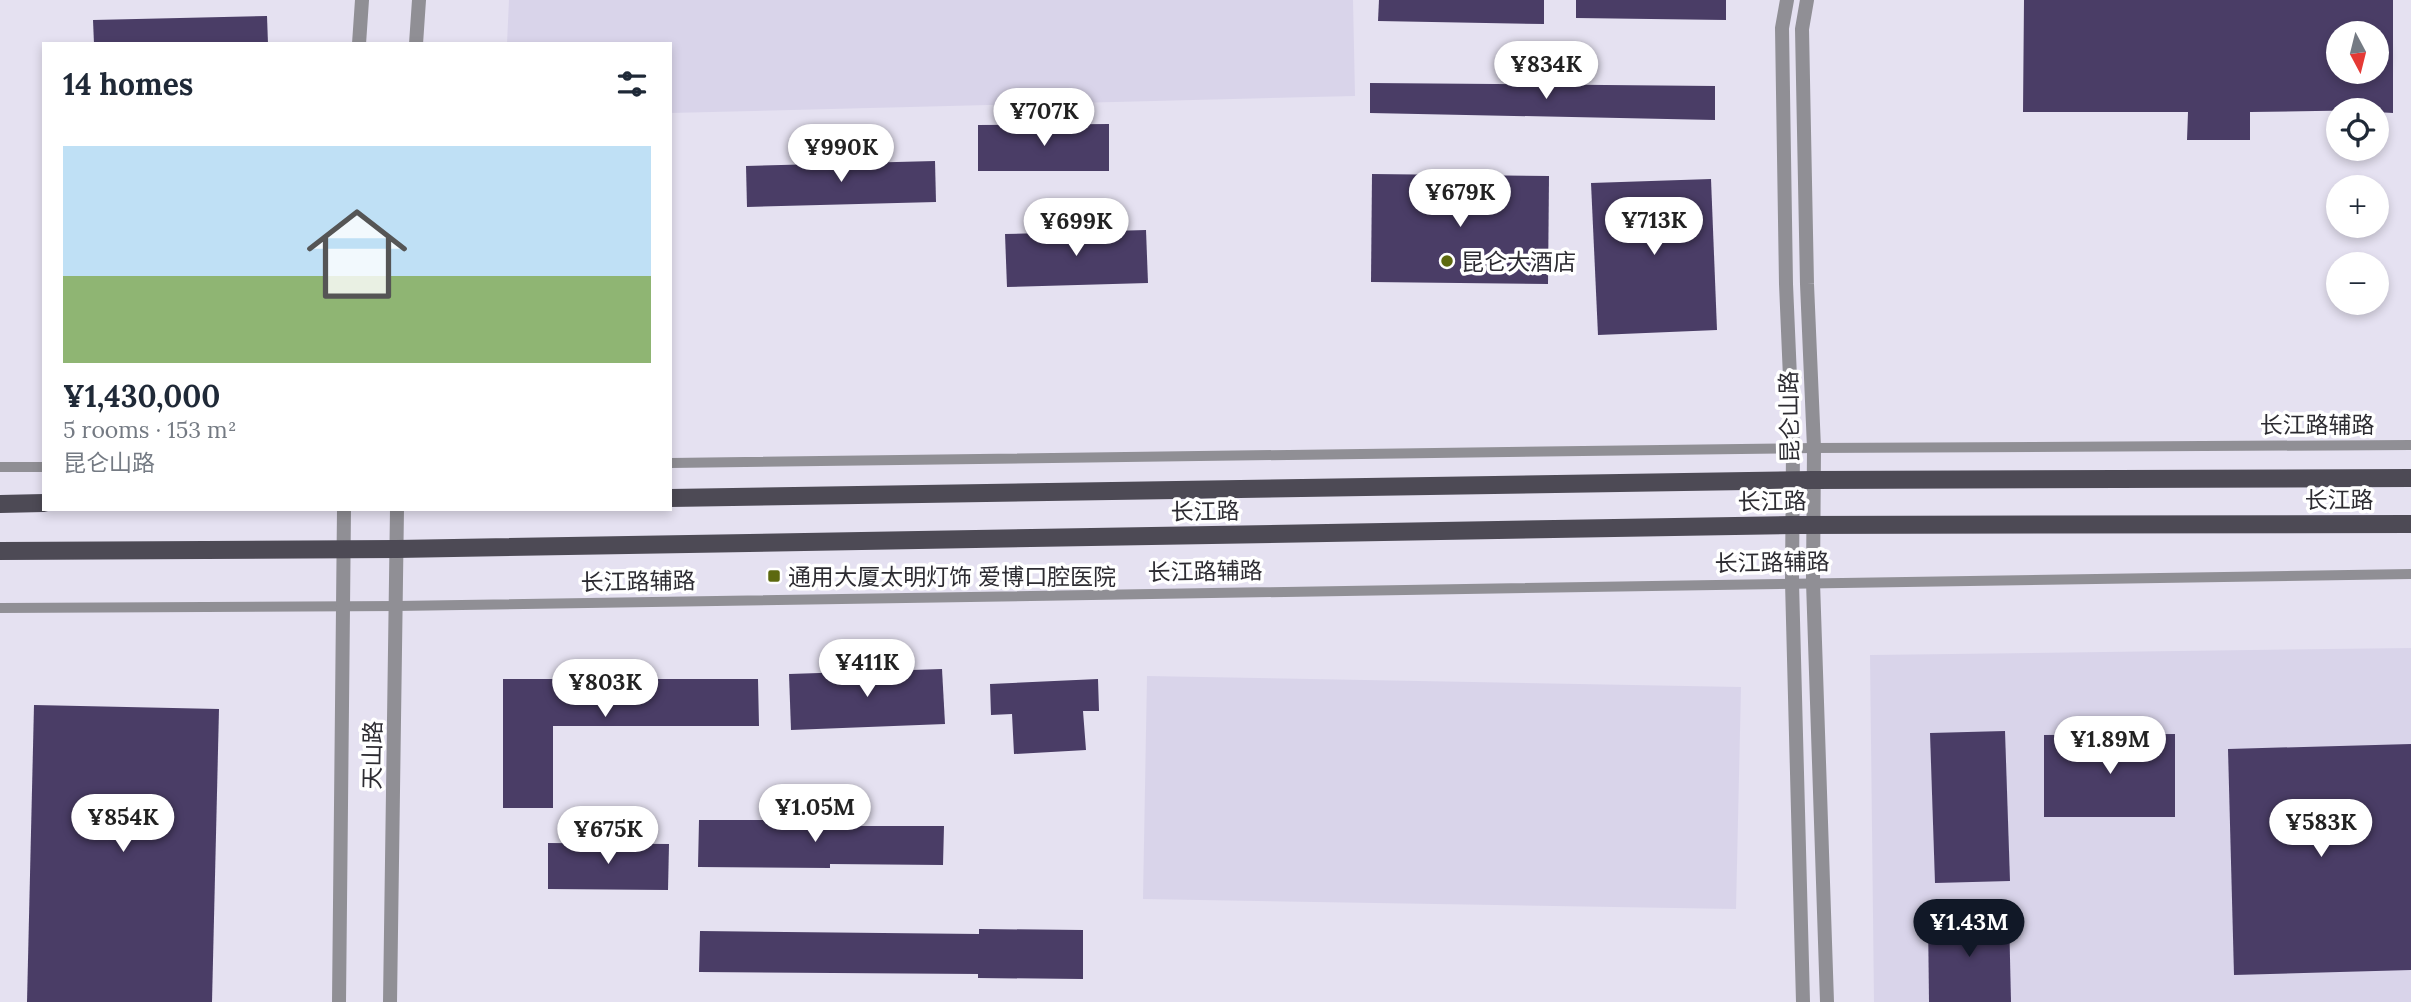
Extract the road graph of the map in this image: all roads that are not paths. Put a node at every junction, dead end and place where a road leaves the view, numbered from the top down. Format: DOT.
graph roads {
  1 [pos="362,0"];
  2 [pos="419,0"];
  3 [pos="1787,0"];
  4 [pos="1807,0"];
  5 [pos="359,42"];
  6 [pos="416,42"];
  7 [pos="2411,444"];
  8 [pos="1793,448"];
  9 [pos="1814,448"];
  10 [pos="672,463"];
  11 [pos="0,467"];
  12 [pos="42,467"];
  13 [pos="2411,478"];
  14 [pos="1792,480"];
  15 [pos="1813,480"];
  16 [pos="672,498"];
  17 [pos="42,503"];
  18 [pos="0,504"];
  19 [pos="344,511"];
  20 [pos="397,511"];
  21 [pos="2411,524"];
  22 [pos="1791,525"];
  23 [pos="1812,525"];
  24 [pos="344,549"];
  25 [pos="397,549"];
  26 [pos="0,551"];
  27 [pos="2411,574"];
  28 [pos="1792,582"];
  29 [pos="1813,582"];
  30 [pos="344,606"];
  31 [pos="397,606"];
  32 [pos="0,608"];
  33 [pos="339,1002"];
  34 [pos="390,1002"];
  35 [pos="1803,1002"];
  36 [pos="1827,1002"];
  1 -- 5 [label="street"];
  2 -- 6 [label="street"];
  3 -- 8 [label="street, 昆仑山路"];
  4 -- 9 [label="street, 昆仑山路"];
  7 -- 9 [label="lane, 长江路辅路"];
  8 -- 9 [label="lane, 长江路辅路"];
  8 -- 10 [label="lane, 长江路辅路"];
  8 -- 14 [label="street, 昆仑山路"];
  9 -- 15 [label="street, 昆仑山路"];
  11 -- 12 [label="lane"];
  13 -- 15 [label="main road, 长江路"];
  14 -- 15 [label="main road, 长江路"];
  14 -- 16 [label="main road, 长江路"];
  14 -- 22 [label="street, 昆仑山路"];
  15 -- 23 [label="street, 昆仑山路"];
  17 -- 18 [label="main road"];
  19 -- 24 [label="street, 天山路"];
  20 -- 25 [label="street, 天山路"];
  21 -- 23 [label="main road, 长江路"];
  22 -- 23 [label="main road, 长江路"];
  22 -- 25 [label="main road, 长江路"];
  22 -- 28 [label="street, 昆仑山路"];
  23 -- 29 [label="street, 昆仑山路"];
  24 -- 25 [label="main road, 长江路"];
  24 -- 26 [label="main road, 长江路"];
  24 -- 30 [label="street, 天山路"];
  25 -- 31 [label="street, 天山路"];
  27 -- 29 [label="lane, 长江路辅路"];
  28 -- 29 [label="lane, 长江路辅路"];
  28 -- 31 [label="lane, 长江路辅路"];
  28 -- 35 [label="street, 昆仑山路"];
  29 -- 36 [label="street, 昆仑山路"];
  30 -- 31 [label="lane, 长江路辅路"];
  30 -- 32 [label="lane, 长江路辅路"];
  30 -- 33 [label="street, 天山路"];
  31 -- 34 [label="street, 天山路"];
}
